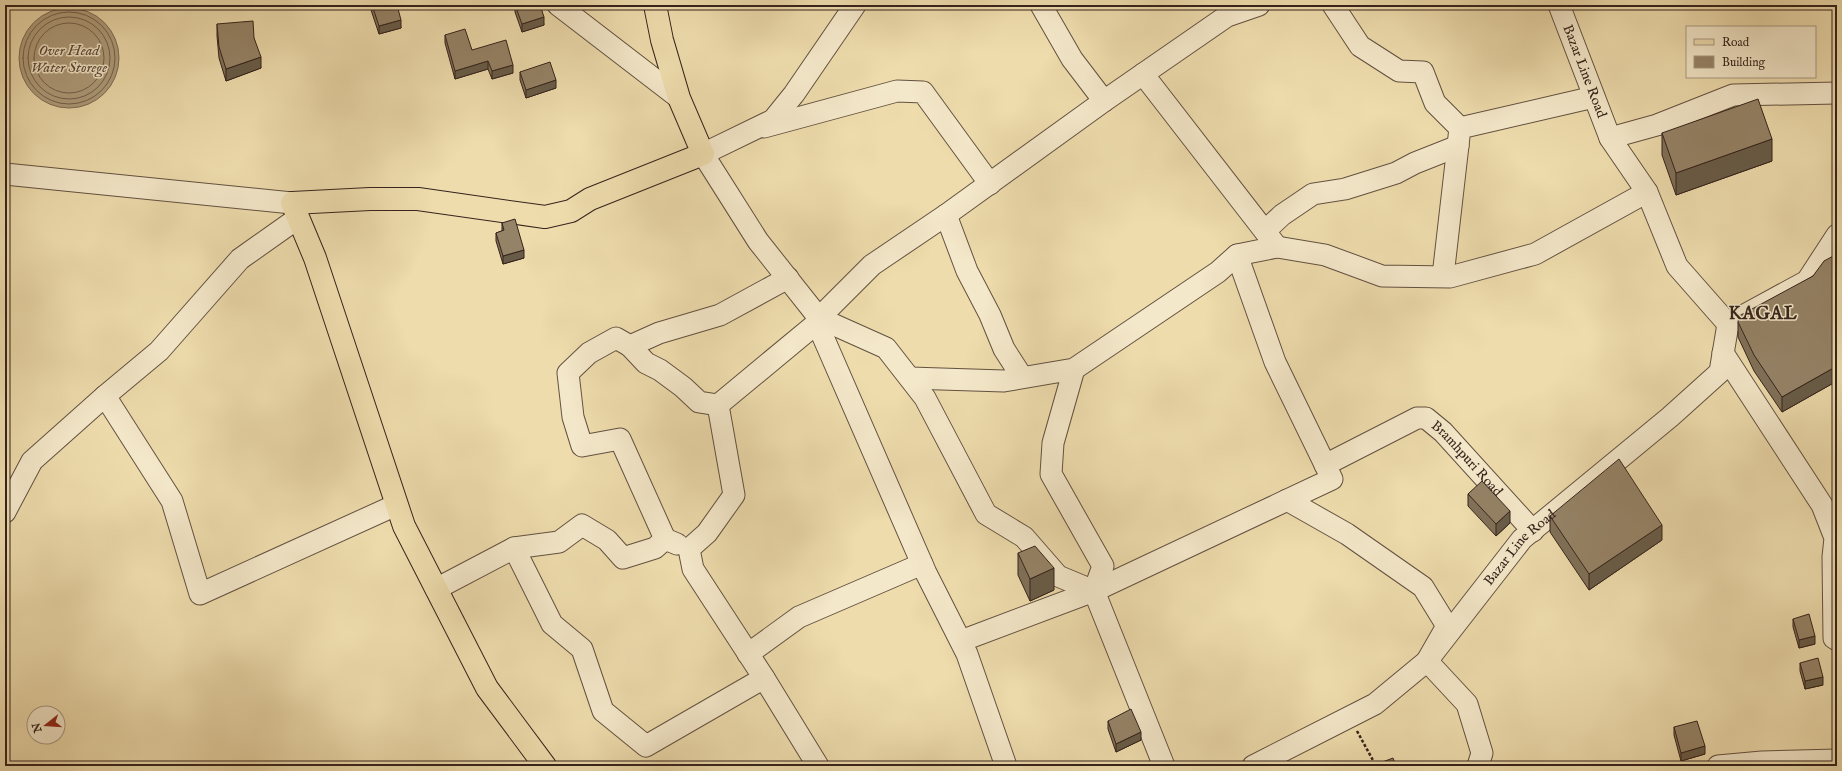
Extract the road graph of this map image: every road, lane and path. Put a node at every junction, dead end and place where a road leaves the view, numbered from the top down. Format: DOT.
graph roads {
  1 [pos="558,5"];
  2 [pos="655,5"];
  3 [pos="855,5"];
  4 [pos="1041,5"];
  5 [pos="1259,5"];
  6 [pos="1334,5"];
  7 [pos="1559,5"];
  8 [pos="1143,74"];
  9 [pos="1837,93"];
  10 [pos="1594,97"];
  11 [pos="679,98"];
  12 [pos="1104,101"];
  13 [pos="749,131"];
  14 [pos="1459,137"];
  15 [pos="1610,138"];
  16 [pos="702,154"];
  17 [pos="5,174"];
  18 [pos="990,184"];
  19 [pos="1648,192"];
  20 [pos="295,210"];
  21 [pos="946,216"];
  22 [pos="1265,231"];
  23 [pos="1837,235"];
  24 [pos="1277,247"];
  25 [pos="1237,255"];
  26 [pos="1443,276"];
  27 [pos="788,278"];
  28 [pos="819,318"];
  29 [pos="1728,324"];
  30 [pos="630,346"];
  31 [pos="1721,363"];
  32 [pos="1074,369"];
  33 [pos="910,378"];
  34 [pos="1022,378"];
  35 [pos="105,396"];
  36 [pos="718,406"];
  37 [pos="1325,465"];
  38 [pos="1287,500"];
  39 [pos="396,505"];
  40 [pos="5,512"];
  41 [pos="1532,531"];
  42 [pos="665,539"];
  43 [pos="514,548"];
  44 [pos="689,549"];
  45 [pos="922,564"];
  46 [pos="436,588"];
  47 [pos="1094,591"];
  48 [pos="1837,640"];
  49 [pos="960,641"];
  50 [pos="748,654"];
  51 [pos="1427,661"];
  52 [pos="764,678"];
  53 [pos="1350,716"];
  54 [pos="1279,760"];
  55 [pos="1837,760"];
  56 [pos="1375,764"];
  57 [pos="545,766"];
  58 [pos="818,766"];
  59 [pos="1006,766"];
  60 [pos="1164,766"];
  61 [pos="1253,766"];
  62 [pos="1478,766"];
  63 [pos="1718,766"];
  1 -- 11 [label="street"];
  2 -- 11 [label="main road"];
  3 -- 13 [label="street"];
  4 -- 12 [label="street"];
  5 -- 8 [label="street"];
  6 -- 14 [label="street"];
  7 -- 10 [label="street, Bazar Line Road"];
  8 -- 12 [label="street"];
  8 -- 22 [label="street"];
  9 -- 15 [label="street"];
  10 -- 14 [label="street"];
  10 -- 15 [label="street, Bazar Line Road"];
  11 -- 16 [label="main road"];
  12 -- 18 [label="street"];
  13 -- 16 [label="street"];
  13 -- 18 [label="street"];
  14 -- 22 [label="street"];
  14 -- 26 [label="street"];
  15 -- 19 [label="street, Bazar Line Road"];
  16 -- 20 [label="main road"];
  16 -- 27 [label="street"];
  17 -- 20 [label="street"];
  18 -- 21 [label="street"];
  19 -- 26 [label="street"];
  19 -- 29 [label="street, Bazar Line Road"];
  20 -- 35 [label="street"];
  20 -- 39 [label="main road"];
  21 -- 28 [label="street"];
  21 -- 34 [label="street"];
  22 -- 24 [label="street"];
  23 -- 29 [label="street"];
  24 -- 25 [label="street"];
  24 -- 26 [label="street"];
  25 -- 32 [label="street"];
  25 -- 37 [label="street"];
  27 -- 28 [label="street"];
  27 -- 30 [label="street"];
  28 -- 33 [label="street"];
  29 -- 31 [label="street"];
  30 -- 36 [label="street"];
  30 -- 42 [label="street"];
  31 -- 41 [label="street, Bazar Line Road"];
  31 -- 48 [label="street"];
  32 -- 34 [label="street"];
  32 -- 47 [label="street"];
  33 -- 34 [label="street"];
  33 -- 47 [label="street"];
  35 -- 39 [label="street"];
  35 -- 40 [label="street"];
  36 -- 44 [label="street"];
  36 -- 45 [label="street"];
  37 -- 38 [label="street"];
  37 -- 41 [label="street, Bramhpuri Road"];
  38 -- 47 [label="street"];
  38 -- 51 [label="street"];
  39 -- 46 [label="main road"];
  41 -- 51 [label="street, Bazar Line Road"];
  42 -- 43 [label="street"];
  42 -- 44 [label="street"];
  43 -- 46 [label="street"];
  43 -- 52 [label="street"];
  44 -- 50 [label="street"];
  45 -- 49 [label="street"];
  45 -- 50 [label="street"];
  46 -- 57 [label="main road"];
  47 -- 49 [label="street"];
  47 -- 60 [label="street"];
  49 -- 59 [label="street"];
  50 -- 52 [label="street"];
  51 -- 53 [label="street"];
  51 -- 62 [label="street"];
  52 -- 58 [label="street"];
  53 -- 54 [label="street"];
  53 -- 56 [label="path"];
  54 -- 61 [label="street"];
  55 -- 63 [label="street"];
}
